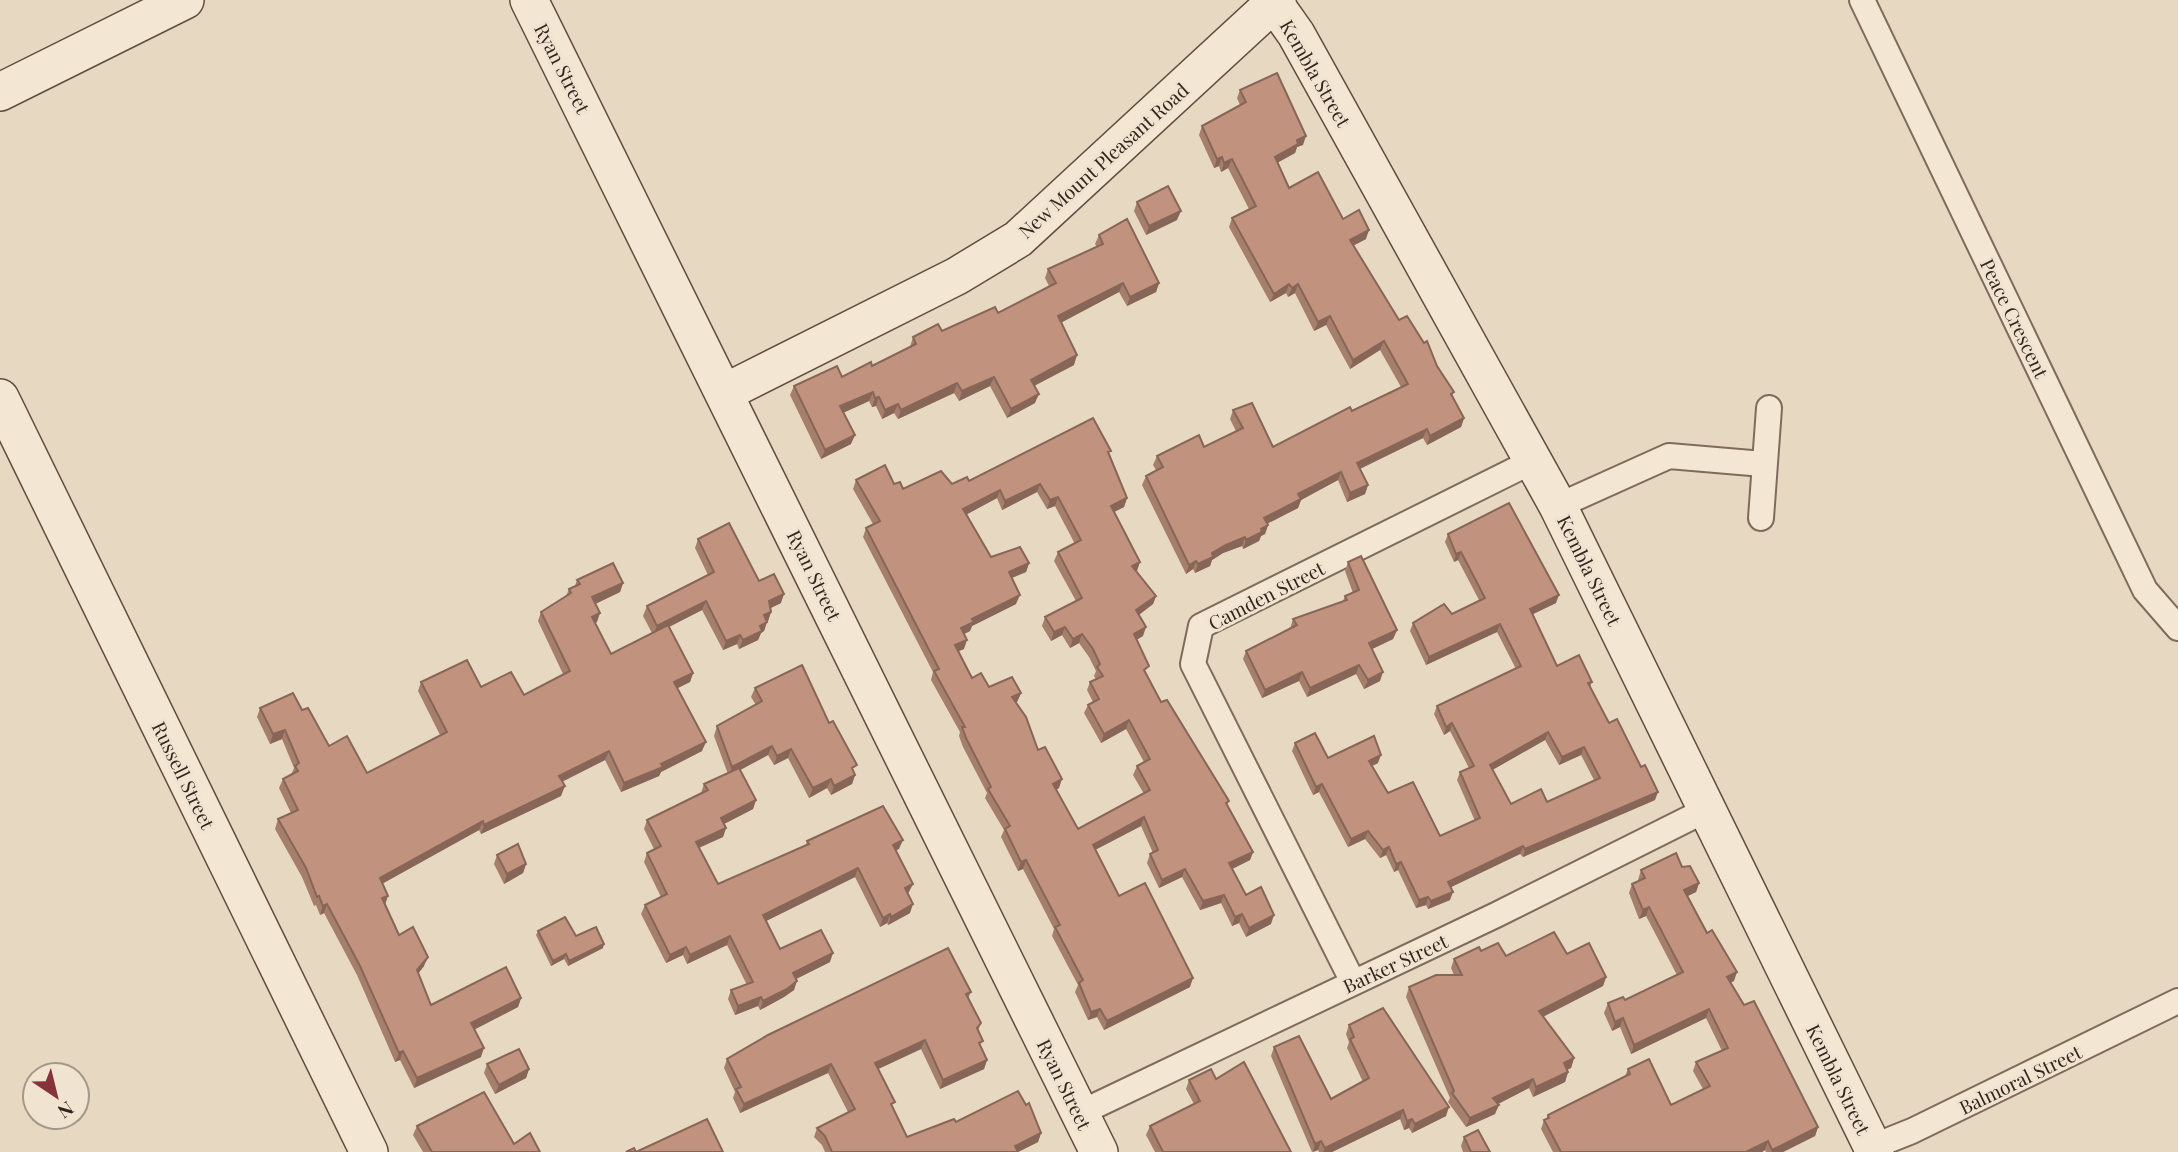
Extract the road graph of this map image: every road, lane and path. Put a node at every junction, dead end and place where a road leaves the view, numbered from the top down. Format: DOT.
graph roads {
  1 [pos="185,0"];
  2 [pos="529,0"];
  3 [pos="1862,0"];
  4 [pos="1276,2"];
  5 [pos="0,92"];
  6 [pos="726,392"];
  7 [pos="0,398"];
  8 [pos="1769,408"];
  9 [pos="1533,461"];
  10 [pos="1763,464"];
  11 [pos="1558,506"];
  12 [pos="1761,518"];
  13 [pos="2178,628"];
  14 [pos="1708,809"];
  15 [pos="1353,982"];
  16 [pos="2178,1001"];
  17 [pos="1080,1113"];
  18 [pos="1869,1150"];
  19 [pos="369,1152"];
  20 [pos="1099,1152"];
  1 -- 5 [label="main road"];
  2 -- 6 [label="main road, Ryan Street"];
  3 -- 13 [label="street, Peace Crescent"];
  4 -- 6 [label="main road, New Mount Pleasant Road"];
  4 -- 9 [label="main road, Kembla Street"];
  6 -- 17 [label="main road, Ryan Street"];
  7 -- 19 [label="main road, Russell Street"];
  8 -- 10 [label="street"];
  9 -- 11 [label="main road, Kembla Street"];
  9 -- 15 [label="street, Camden Street"];
  10 -- 11 [label="street"];
  10 -- 12 [label="street"];
  11 -- 14 [label="main road, Kembla Street"];
  14 -- 15 [label="street, Barker Street"];
  14 -- 18 [label="main road, Kembla Street"];
  15 -- 17 [label="street, Barker Street"];
  16 -- 18 [label="street, Balmoral Street"];
  17 -- 20 [label="main road, Ryan Street"];
}
